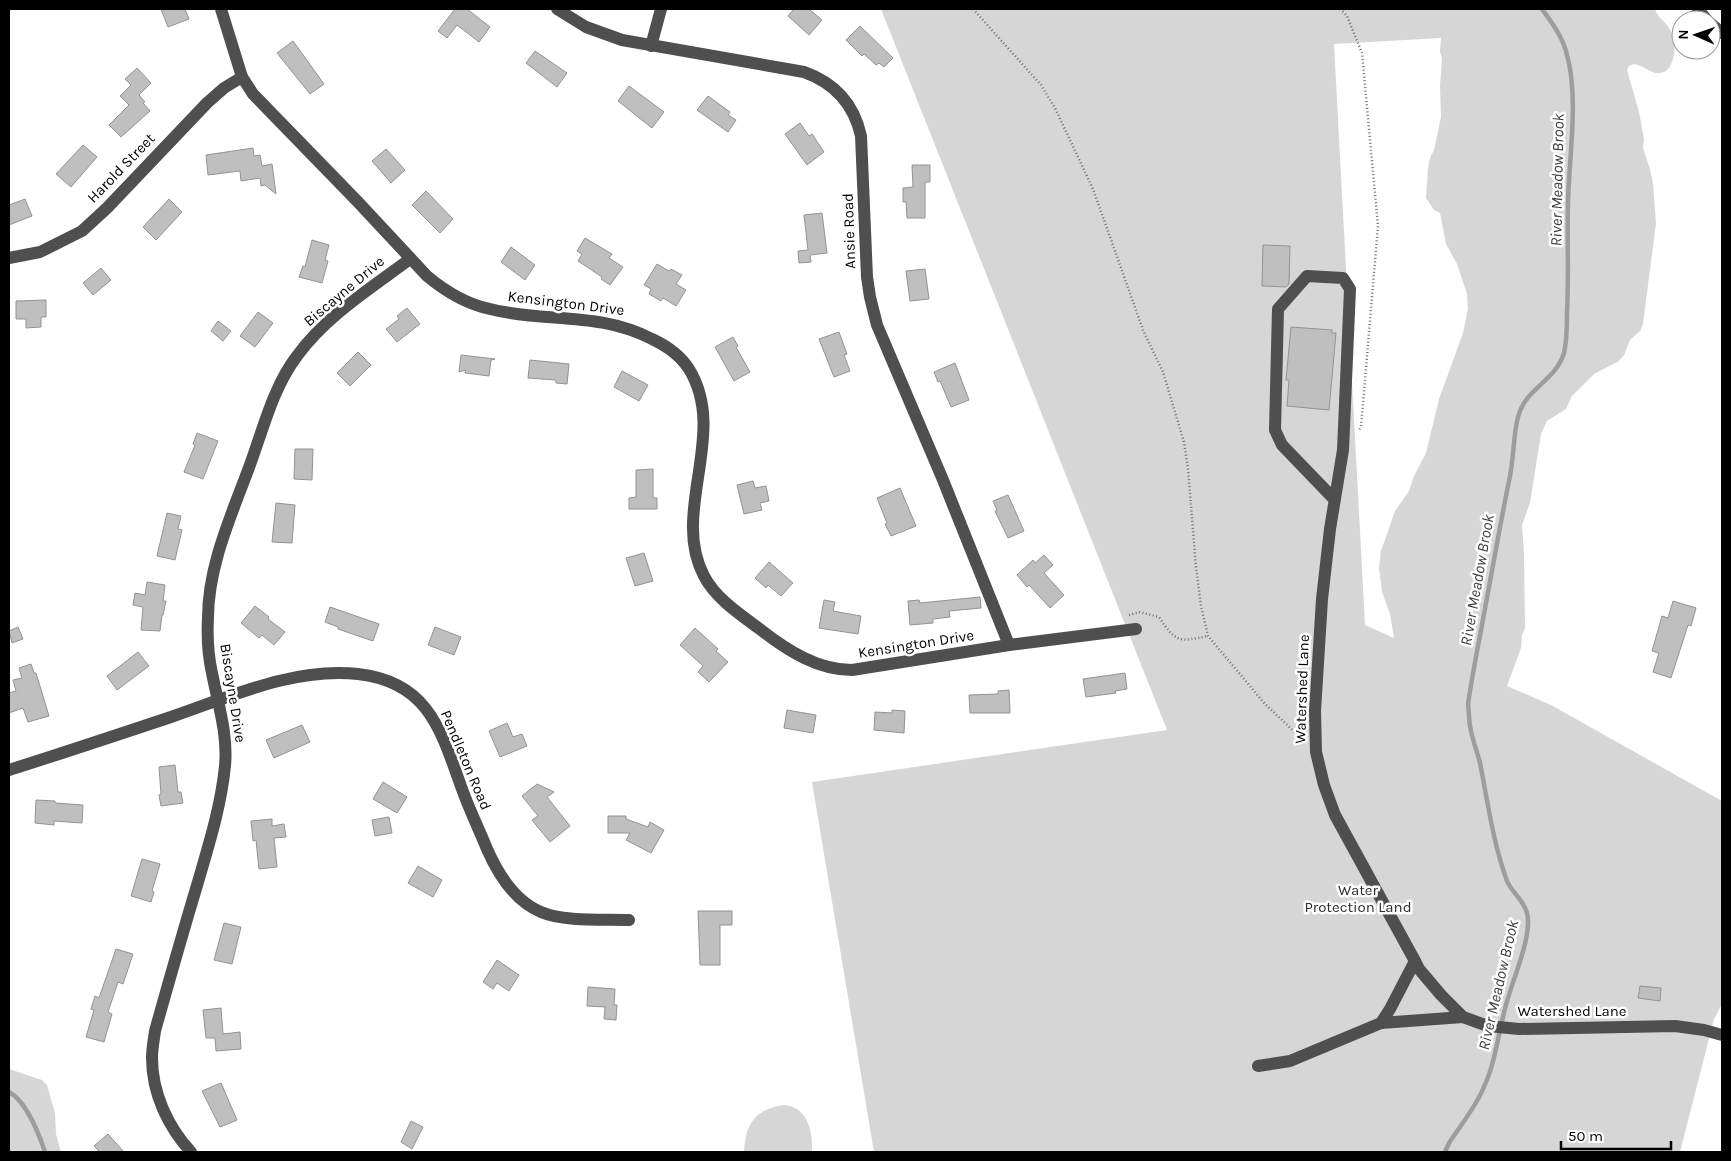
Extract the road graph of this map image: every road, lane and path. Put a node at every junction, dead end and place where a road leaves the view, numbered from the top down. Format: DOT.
graph roads {
  1 [pos="221,9"];
  2 [pos="558,9"];
  3 [pos="661,9"];
  4 [pos="973,9"];
  5 [pos="1340,9"];
  6 [pos="651,46"];
  7 [pos="242,76"];
  8 [pos="9,258"];
  9 [pos="410,259"];
  10 [pos="1344,450"];
  11 [pos="1335,500"];
  12 [pos="1126,616"];
  13 [pos="1136,629"];
  14 [pos="1208,636"];
  15 [pos="1009,645"];
  16 [pos="219,700"];
  17 [pos="1316,752"];
  18 [pos="9,770"];
  19 [pos="629,920"];
  20 [pos="1415,961"];
  21 [pos="1463,1017"];
  22 [pos="1381,1023"];
  23 [pos="1722,1035"];
  24 [pos="1258,1066"];
  25 [pos="191,1152"];
  1 -- 7 [label="street, Kensington Drive"];
  2 -- 6 [label="street, Ansie Road"];
  3 -- 6 [label="street"];
  4 -- 14 [label="path"];
  5 -- 10 [label="path"];
  6 -- 15 [label="street, Ansie Road"];
  7 -- 8 [label="street, Harold Street"];
  7 -- 9 [label="street, Kensington Drive"];
  9 -- 15 [label="street, Kensington Drive"];
  9 -- 16 [label="street, Biscayne Drive"];
  10 -- 11 [label="street, Watershed Lane"];
  10 -- 11 [label="street, Watershed Lane"];
  11 -- 17 [label="street, Watershed Lane"];
  12 -- 14 [label="path"];
  13 -- 15 [label="street, Kensington Drive"];
  14 -- 17 [label="path"];
  16 -- 18 [label="street, Pendleton Road"];
  16 -- 19 [label="street, Pendleton Road"];
  16 -- 25 [label="street, Biscayne Drive"];
  17 -- 20 [label="street, Watershed Lane"];
  20 -- 21 [label="street, Watershed Lane"];
  20 -- 22 [label="street"];
  21 -- 22 [label="street"];
  21 -- 23 [label="street, Watershed Lane"];
  22 -- 24 [label="street"];
}
